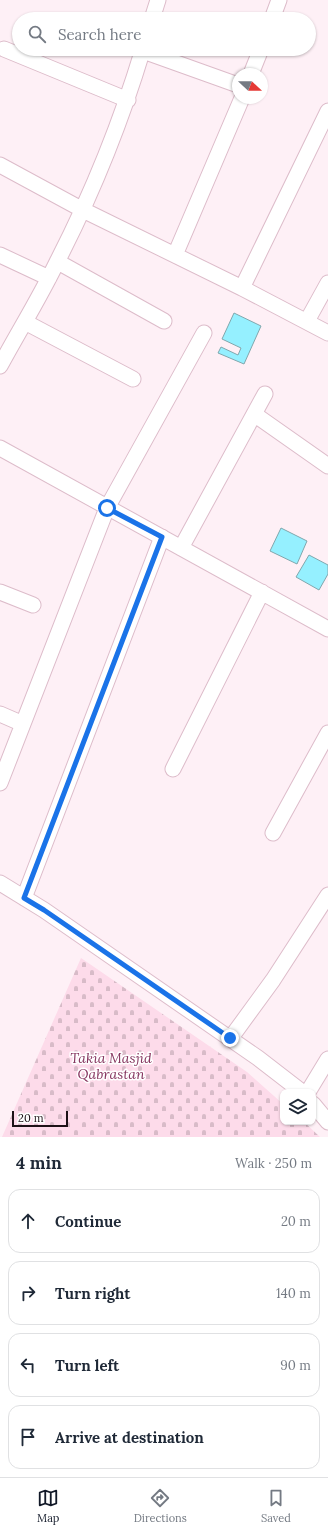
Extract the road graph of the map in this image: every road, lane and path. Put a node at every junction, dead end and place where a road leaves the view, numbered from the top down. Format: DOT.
graph roads {
  1 [pos="158,0"];
  2 [pos="278,0"];
  3 [pos="154,12"];
  4 [pos="274,12"];
  5 [pos="4,49"];
  6 [pos="12,52"];
  7 [pos="21,56"];
  8 [pos="141,56"];
  9 [pos="159,56"];
  10 [pos="258,56"];
  11 [pos="254,68"];
  12 [pos="232,83"];
  13 [pos="128,100"];
  14 [pos="239,104"];
  15 [pos="328,111"];
  16 [pos="0,165"];
  17 [pos="83,210"];
  18 [pos="0,255"];
  19 [pos="175,255"];
  20 [pos="58,262"];
  21 [pos="49,278"];
  22 [pos="328,283"];
  23 [pos="242,288"];
  24 [pos="164,321"];
  25 [pos="307,321"];
  26 [pos="25,322"];
  27 [pos="204,333"];
  28 [pos="328,333"];
  29 [pos="4,349"];
  30 [pos="0,366"];
  31 [pos="133,379"];
  32 [pos="265,394"];
  33 [pos="254,414"];
  34 [pos="0,448"];
  35 [pos="328,466"];
  36 [pos="107,508"];
  37 [pos="162,537"];
  38 [pos="181,548"];
  39 [pos="0,592"];
  40 [pos="262,592"];
  41 [pos="33,605"];
  42 [pos="328,629"];
  43 [pos="0,714"];
  44 [pos="23,724"];
  45 [pos="328,733"];
  46 [pos="174,769"];
  47 [pos="0,783"];
  48 [pos="273,833"];
  49 [pos="0,883"];
  50 [pos="328,895"];
  51 [pos="24,898"];
  52 [pos="230,1038"];
  53 [pos="328,1059"];
  54 [pos="298,1089"];
  55 [pos="310,1089"];
  56 [pos="316,1108"];
  57 [pos="328,1122"];
  1 -- 3 [label="street"];
  2 -- 4 [label="street"];
  5 -- 6 [label="street"];
  7 -- 13 [label="street"];
  8 -- 13 [label="street"];
  9 -- 12 [label="street"];
  10 -- 11 [label="street"];
  13 -- 17 [label="street"];
  14 -- 19 [label="street"];
  15 -- 23 [label="street"];
  16 -- 17 [label="street"];
  17 -- 19 [label="street"];
  17 -- 20 [label="street"];
  18 -- 21 [label="street"];
  19 -- 23 [label="street"];
  20 -- 21 [label="street"];
  20 -- 24 [label="street"];
  21 -- 26 [label="street"];
  22 -- 25 [label="street"];
  23 -- 25 [label="street"];
  25 -- 28 [label="street"];
  26 -- 29 [label="street"];
  26 -- 31 [label="street"];
  27 -- 36 [label="street"];
  29 -- 30 [label="street"];
  32 -- 33 [label="street"];
  33 -- 35 [label="street"];
  33 -- 38 [label="street"];
  34 -- 36 [label="street"];
  36 -- 37 [label="street"];
  36 -- 44 [label="street"];
  37 -- 38 [label="street"];
  37 -- 51 [label="street"];
  38 -- 40 [label="street"];
  39 -- 41 [label="street"];
  40 -- 42 [label="street"];
  40 -- 46 [label="street"];
  43 -- 44 [label="street"];
  44 -- 47 [label="street"];
  45 -- 48 [label="street"];
  49 -- 51 [label="street"];
  50 -- 52 [label="street"];
  51 -- 52 [label="street"];
  52 -- 54 [label="street"];
  53 -- 55 [label="street"];
  56 -- 57 [label="street"];
}
